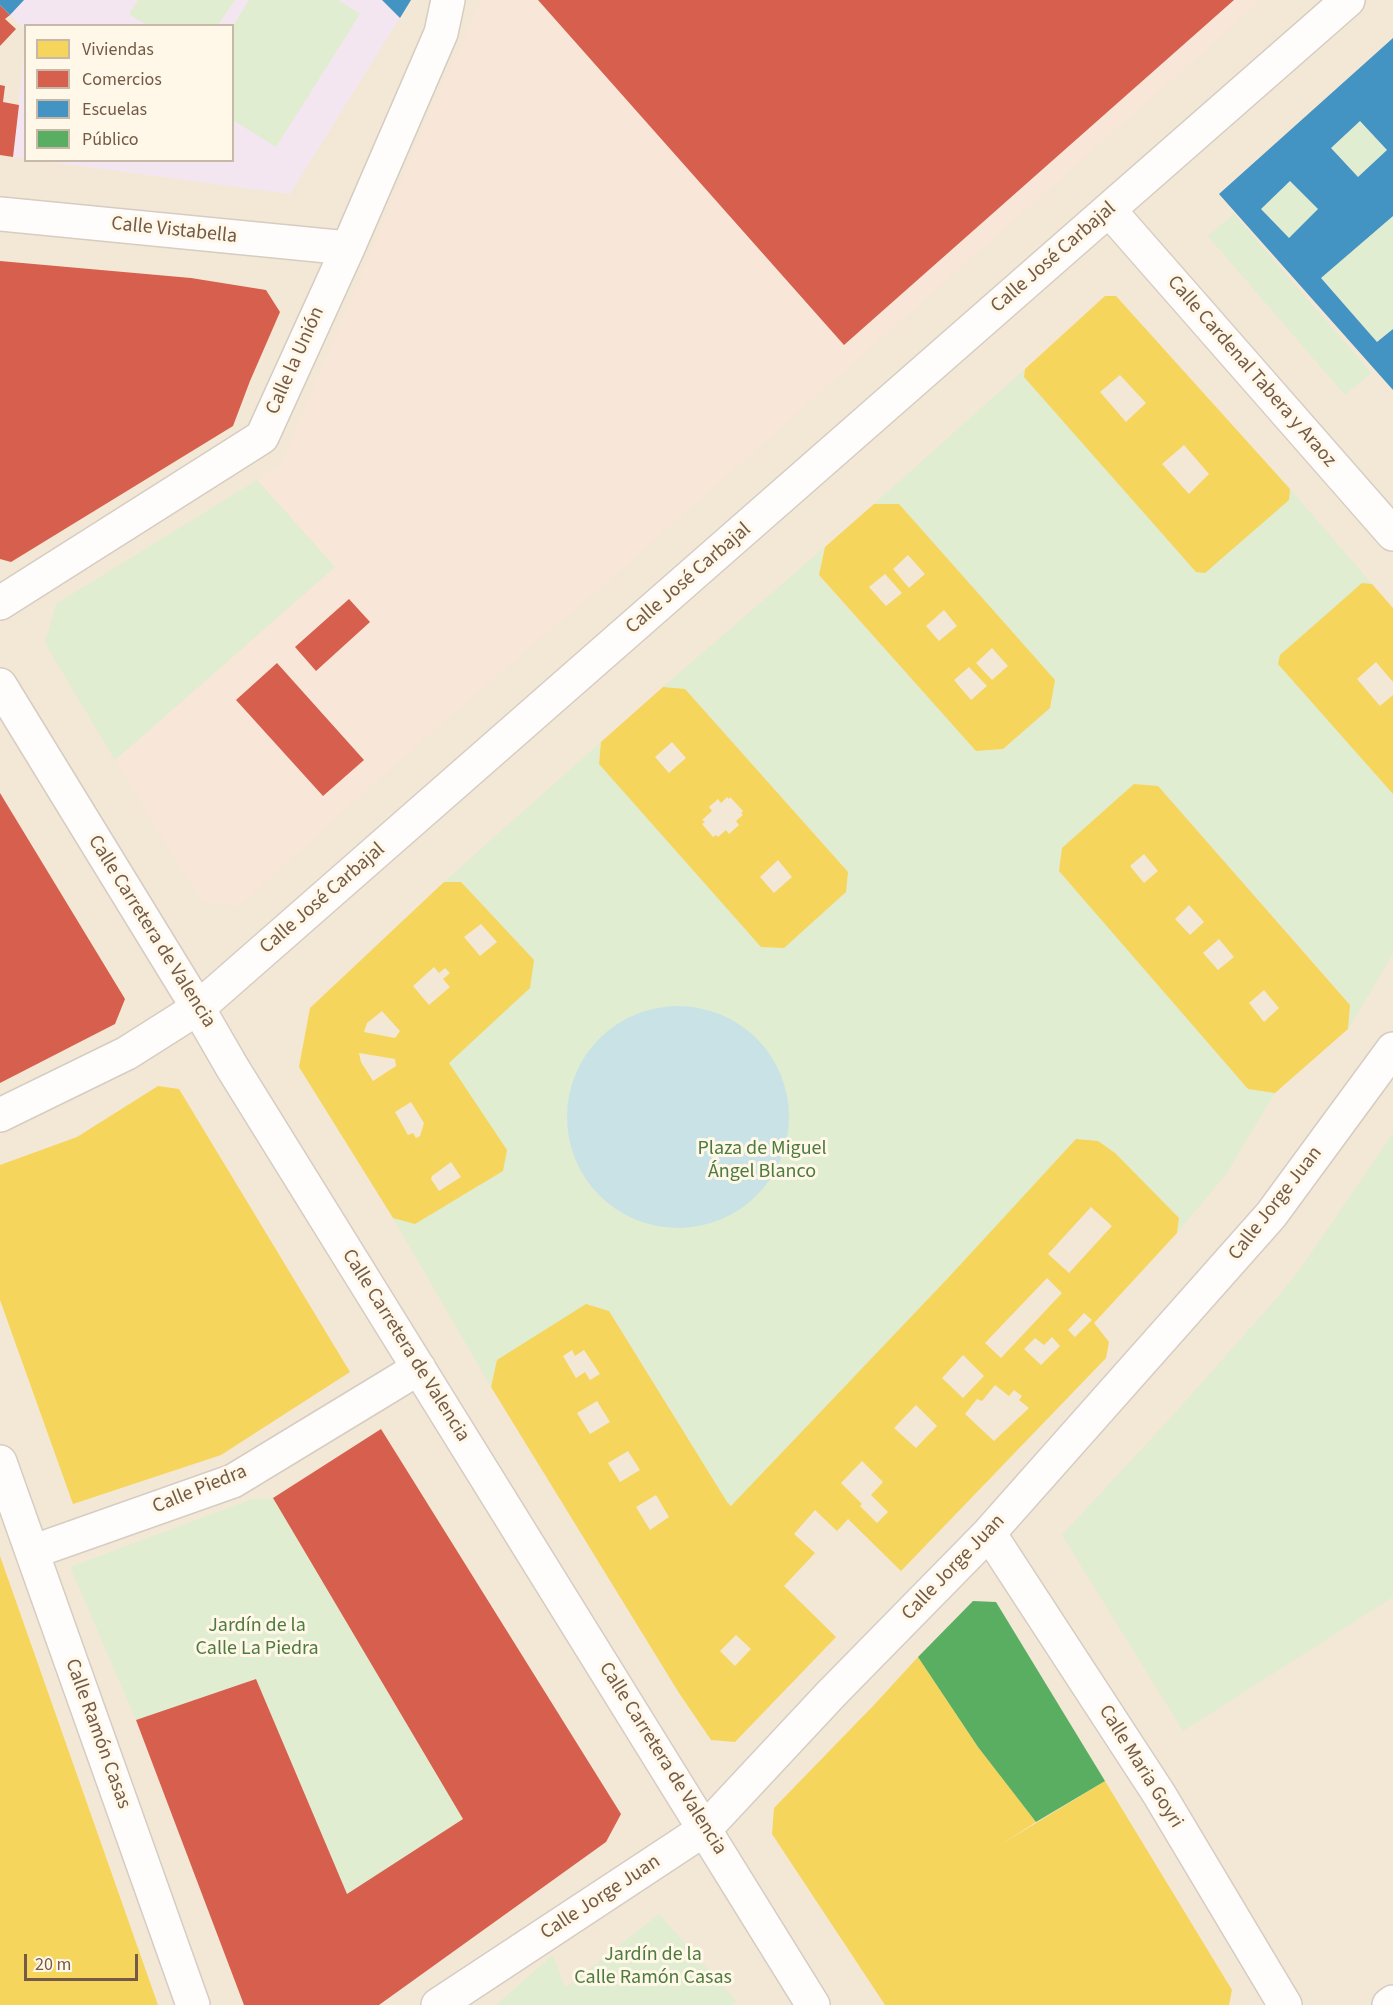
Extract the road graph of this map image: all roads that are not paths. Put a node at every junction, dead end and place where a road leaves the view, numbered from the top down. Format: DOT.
graph roads {
  1 [pos="448,0"];
  2 [pos="1348,0"];
  3 [pos="1109,210"];
  4 [pos="0,214"];
  5 [pos="348,248"];
  6 [pos="1393,534"];
  7 [pos="0,603"];
  8 [pos="0,685"];
  9 [pos="198,1008"];
  10 [pos="1393,1049"];
  11 [pos="0,1115"];
  12 [pos="418,1368"];
  13 [pos="0,1462"];
  14 [pos="989,1533"];
  15 [pos="32,1552"];
  16 [pos="705,1829"];
  17 [pos="1393,2002"];
  18 [pos="193,2005"];
  19 [pos="438,2005"];
  20 [pos="813,2005"];
  21 [pos="1285,2005"];
  22 [pos="1389,2005"];
  1 -- 5 [label="street, Calle la Unión"];
  2 -- 3 [label="street, Calle José Carbajal"];
  3 -- 6 [label="street, Calle Cardenal Tabera y Araoz"];
  3 -- 9 [label="street, Calle José Carbajal"];
  4 -- 5 [label="street, Calle Vistabella"];
  5 -- 7 [label="street, Calle la Unión"];
  8 -- 9 [label="street, Calle Carretera de Valencia"];
  9 -- 11 [label="street, Calle José Carbajal"];
  9 -- 12 [label="street, Calle Carretera de Valencia"];
  10 -- 14 [label="street, Calle Jorge Juan"];
  12 -- 15 [label="street, Calle Piedra"];
  12 -- 16 [label="street, Calle Carretera de Valencia"];
  13 -- 15 [label="street, Calle Ramón Casas"];
  14 -- 16 [label="street, Calle Jorge Juan"];
  14 -- 21 [label="street, Calle Maria Goyri"];
  15 -- 18 [label="street, Calle Ramón Casas"];
  16 -- 19 [label="street, Calle Jorge Juan"];
  16 -- 20 [label="street, Calle Carretera de Valencia"];
  17 -- 22 [label="street"];
}
